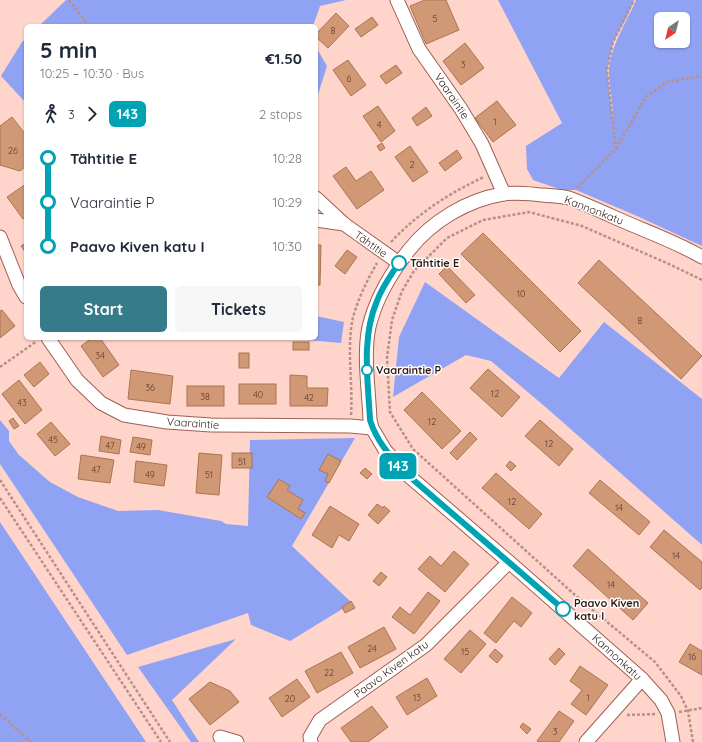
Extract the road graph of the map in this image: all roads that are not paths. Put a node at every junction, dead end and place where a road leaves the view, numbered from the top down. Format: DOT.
graph roads {
  1 [pos="397,0"];
  2 [pos="504,194"];
  3 [pos="318,200"];
  4 [pos="318,220"];
  5 [pos="344,224"];
  6 [pos="0,237"];
  7 [pos="702,257"];
  8 [pos="399,263"];
  9 [pos="24,294"];
  10 [pos="49,340"];
  11 [pos="372,428"];
  12 [pos="509,562"];
  13 [pos="642,679"];
  14 [pos="220,737"];
  15 [pos="306,740"];
  16 [pos="237,742"];
  17 [pos="586,742"];
  18 [pos="673,742"];
  1 -- 2 [label="street, Vaaraintie"];
  2 -- 7 [label="street, Kannonkatu"];
  2 -- 8 [label="street, Kannonkatu"];
  3 -- 5 [label="street, Tähtitie"];
  4 -- 5 [label="street, Tähtitie"];
  5 -- 8 [label="street, Tähtitie"];
  6 -- 9 [label="street"];
  8 -- 11 [label="street, Kannonkatu"];
  10 -- 11 [label="street, Vaaraintie"];
  11 -- 12 [label="street, Kannonkatu"];
  12 -- 13 [label="street, Kannonkatu"];
  12 -- 15 [label="street, Paavo Kiven katu"];
  13 -- 17 [label="street"];
  13 -- 18 [label="street, Kannonkatu"];
  14 -- 16 [label="street"];
}
